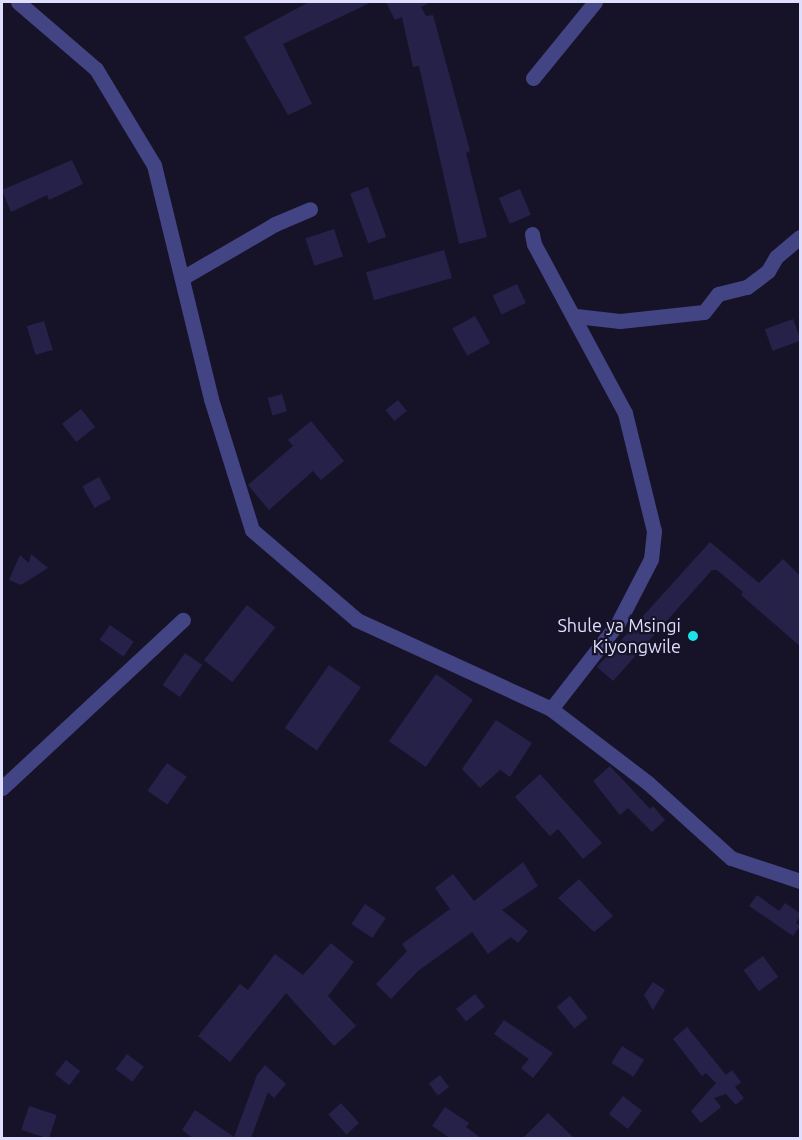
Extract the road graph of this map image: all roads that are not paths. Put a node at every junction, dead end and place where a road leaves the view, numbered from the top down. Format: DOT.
graph roads {
  1 [pos="18,2"];
  2 [pos="595,2"];
  3 [pos="532,78"];
  4 [pos="310,209"];
  5 [pos="532,234"];
  6 [pos="801,237"];
  7 [pos="182,278"];
  8 [pos="576,316"];
  9 [pos="183,620"];
  10 [pos="551,709"];
  11 [pos="2,788"];
  12 [pos="801,881"];
  1 -- 7 [label="street"];
  2 -- 3 [label="street"];
  4 -- 7 [label="street"];
  5 -- 8 [label="street"];
  6 -- 8 [label="street"];
  7 -- 10 [label="street"];
  8 -- 10 [label="street"];
  9 -- 11 [label="street"];
  10 -- 12 [label="street"];
}
